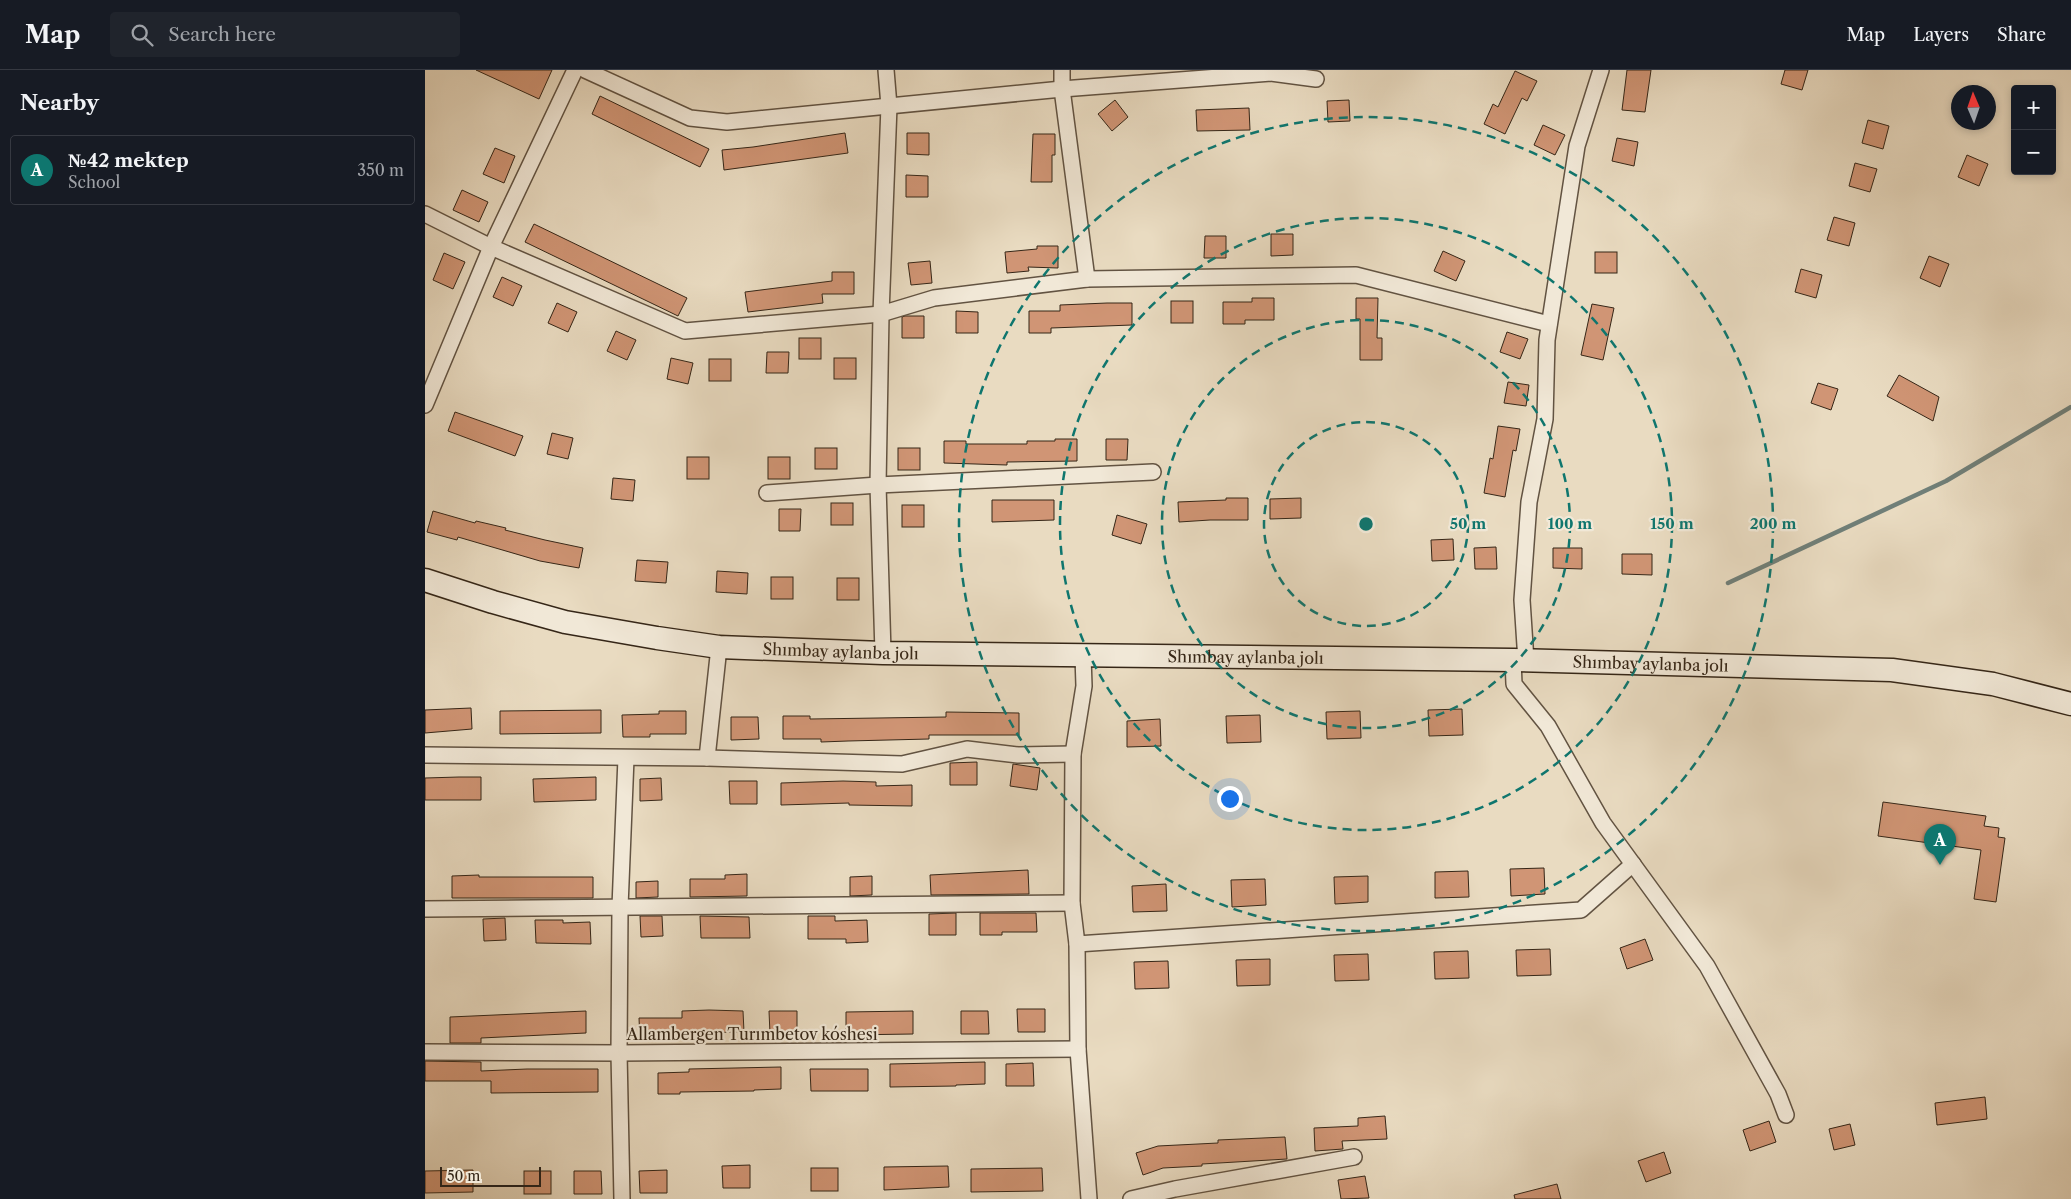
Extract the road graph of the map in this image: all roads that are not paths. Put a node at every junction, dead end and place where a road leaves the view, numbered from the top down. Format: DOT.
graph roads {
  1 [pos="575,70"];
  2 [pos="585,70"];
  3 [pos="887,70"];
  4 [pos="1062,70"];
  5 [pos="1601,70"];
  6 [pos="1316,79"];
  7 [pos="1062,88"];
  8 [pos="889,106"];
  9 [pos="425,214"];
  10 [pos="491,246"];
  11 [pos="1087,279"];
  12 [pos="881,314"];
  13 [pos="1549,324"];
  14 [pos="425,405"];
  15 [pos="1153,472"];
  16 [pos="878,485"];
  17 [pos="767,493"];
  18 [pos="425,580"];
  19 [pos="719,647"];
  20 [pos="883,653"];
  21 [pos="1083,656"];
  22 [pos="1519,660"];
  23 [pos="2071,704"];
  24 [pos="1073,754"];
  25 [pos="425,755"];
  26 [pos="626,758"];
  27 [pos="707,758"];
  28 [pos="1633,864"];
  29 [pos="1072,902"];
  30 [pos="620,908"];
  31 [pos="425,909"];
  32 [pos="1077,944"];
  33 [pos="1078,1049"];
  34 [pos="425,1052"];
  35 [pos="619,1053"];
  36 [pos="1786,1115"];
  37 [pos="1354,1157"];
  38 [pos="622,1199"];
  39 [pos="1089,1199"];
  40 [pos="1131,1199"];
  1 -- 10 [label="street"];
  2 -- 8 [label="street"];
  3 -- 8 [label="street"];
  4 -- 7 [label="street"];
  5 -- 13 [label="street"];
  6 -- 7 [label="street"];
  7 -- 8 [label="street"];
  7 -- 11 [label="street"];
  8 -- 12 [label="street"];
  9 -- 10 [label="street"];
  10 -- 12 [label="street"];
  10 -- 14 [label="street"];
  11 -- 12 [label="street"];
  11 -- 13 [label="street"];
  12 -- 16 [label="street"];
  13 -- 22 [label="street"];
  15 -- 16 [label="street"];
  16 -- 17 [label="street"];
  16 -- 20 [label="street"];
  18 -- 19 [label="main road, Shımbay aylanba jolı"];
  19 -- 20 [label="main road, Shımbay aylanba jolı"];
  19 -- 27 [label="street"];
  20 -- 21 [label="main road, Shımbay aylanba jolı"];
  21 -- 22 [label="main road, Shımbay aylanba jolı"];
  21 -- 24 [label="street"];
  22 -- 23 [label="main road, Shımbay aylanba jolı"];
  22 -- 28 [label="street"];
  24 -- 27 [label="street"];
  24 -- 29 [label="street"];
  25 -- 26 [label="street"];
  26 -- 27 [label="street"];
  26 -- 30 [label="street"];
  28 -- 32 [label="street"];
  28 -- 36 [label="street"];
  29 -- 30 [label="street"];
  29 -- 32 [label="street"];
  30 -- 31 [label="street"];
  30 -- 35 [label="street"];
  32 -- 33 [label="street"];
  33 -- 35 [label="street, Allambergen Turımbetov kóshesi"];
  33 -- 39 [label="street"];
  34 -- 35 [label="street, Allambergen Turımbetov kóshesi"];
  35 -- 38 [label="street"];
  37 -- 40 [label="street"];
}
